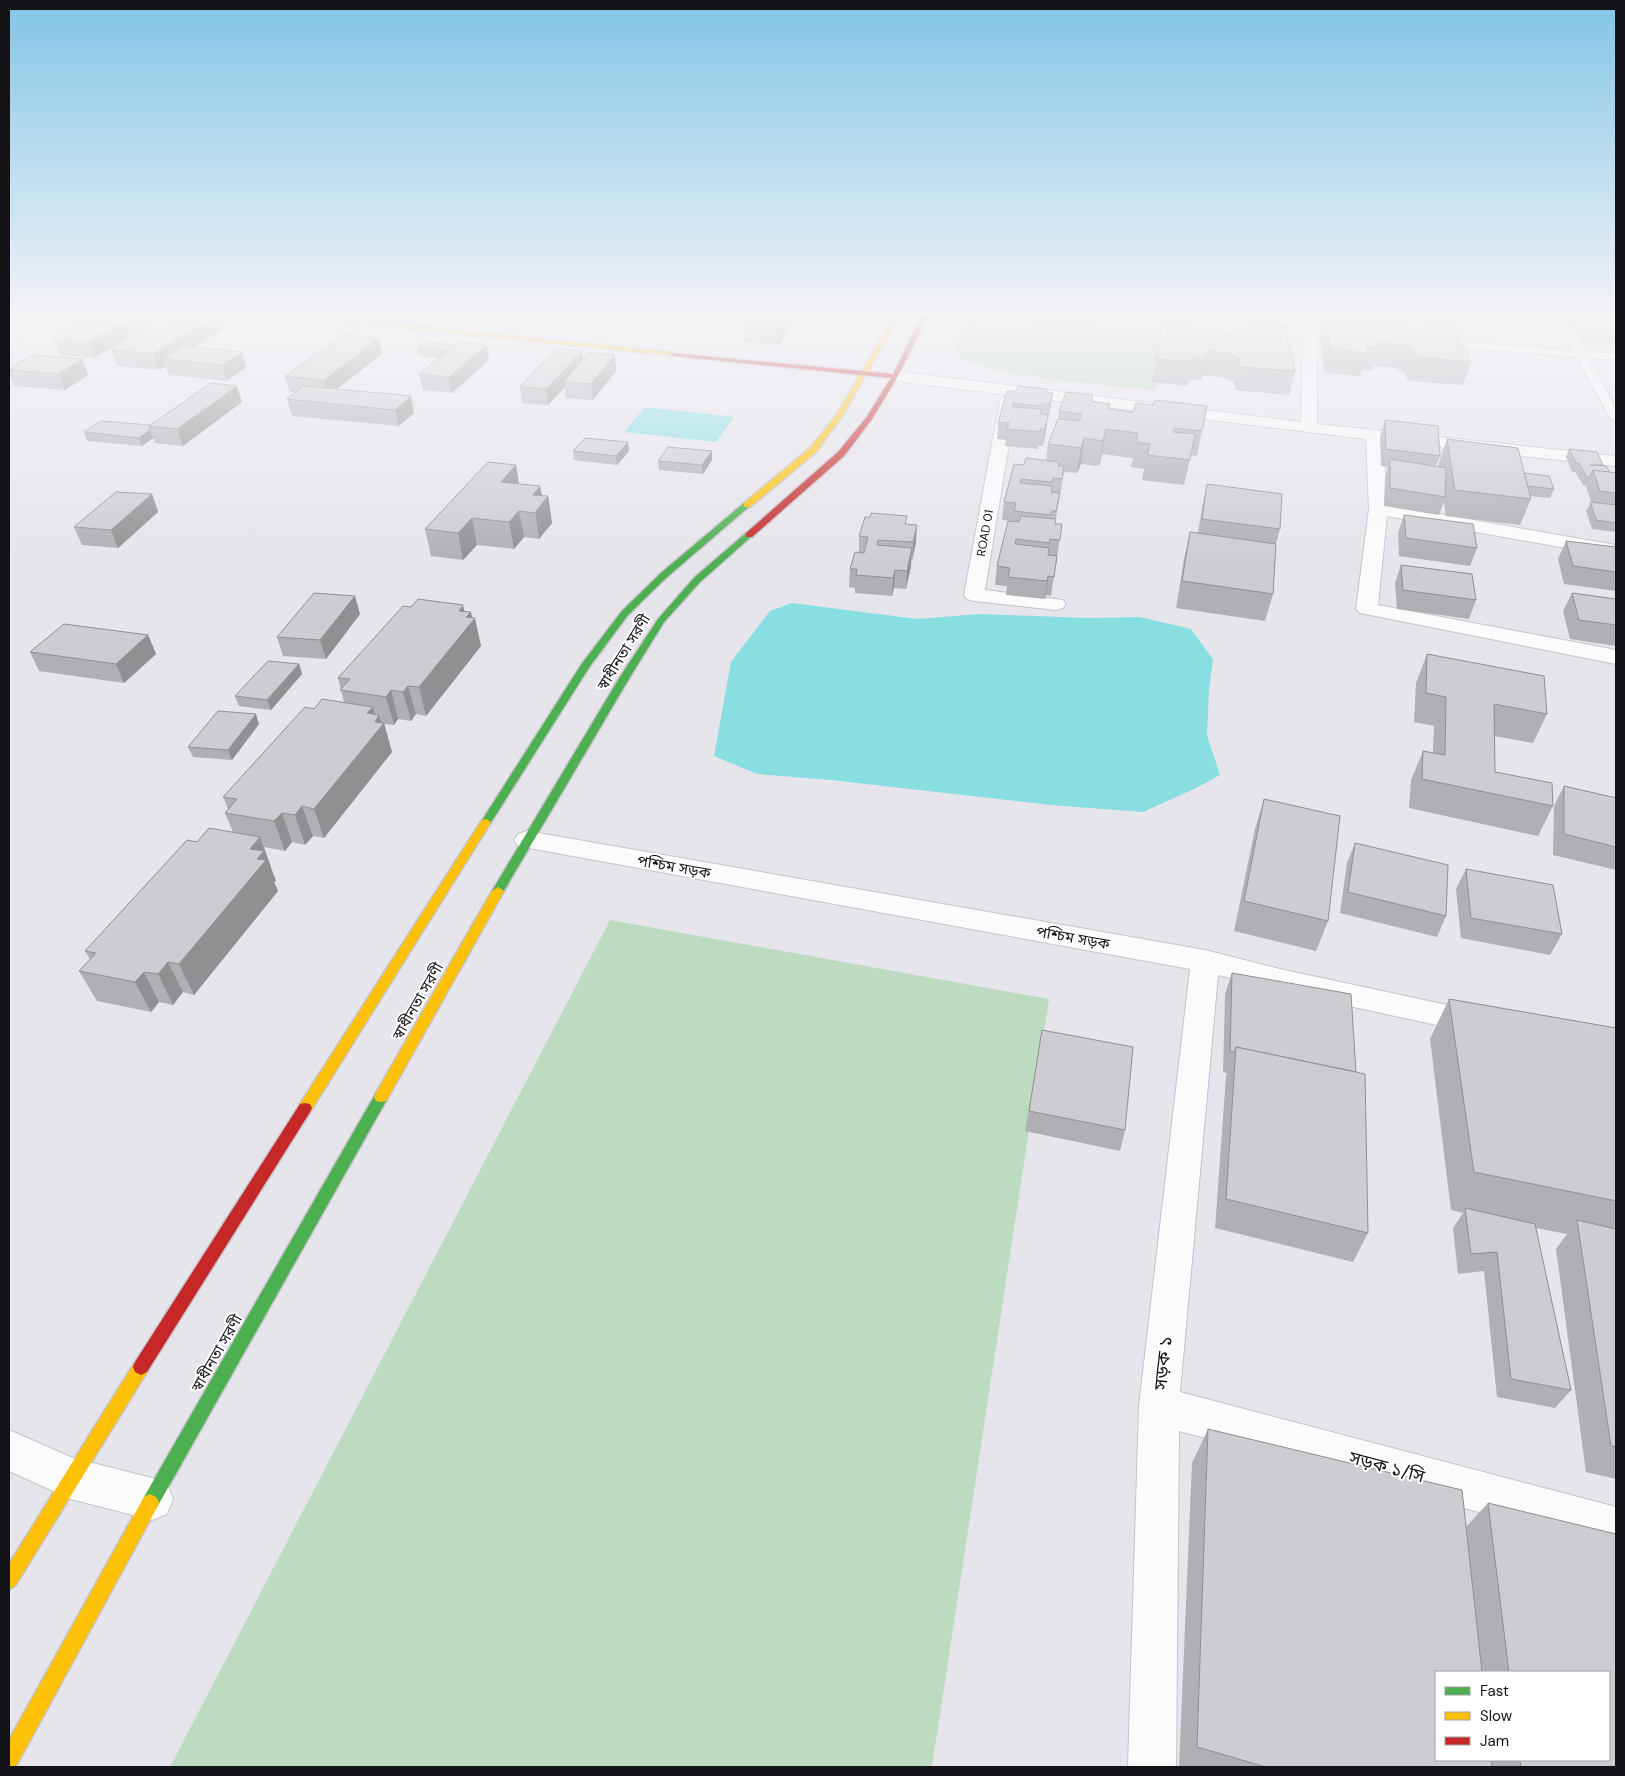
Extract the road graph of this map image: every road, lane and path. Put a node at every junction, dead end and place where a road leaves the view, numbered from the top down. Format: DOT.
graph roads {
  1 [pos="850,397"];
  2 [pos="882,397"];
  3 [pos="1009,397"];
  4 [pos="1064,397"];
  5 [pos="1309,397"];
  6 [pos="1605,397"];
  7 [pos="1616,418"];
  8 [pos="1309,428"];
  9 [pos="1374,434"];
  10 [pos="1616,461"];
  11 [pos="1378,509"];
  12 [pos="1616,551"];
  13 [pos="1056,604"];
  14 [pos="1616,657"];
  15 [pos="527,840"];
  16 [pos="1205,961"];
  17 [pos="1501,1026"];
  18 [pos="1158,1406"];
  19 [pos="9,1450"];
  20 [pos="71,1478"];
  21 [pos="152,1499"];
  22 [pos="1616,1528"];
  23 [pos="9,1580"];
  24 [pos="9,1759"];
  25 [pos="1152,1767"];
  1 -- 20 [label="main road, স্বাধীনতা সরণী"];
  2 -- 15 [label="main road, স্বাধীনতা সরণী"];
  3 -- 13 [label="street, ROAD 01"];
  4 -- 8 [label="street"];
  5 -- 8 [label="street"];
  6 -- 7 [label="lane"];
  8 -- 9 [label="street"];
  9 -- 10 [label="street"];
  9 -- 11 [label="street"];
  11 -- 12 [label="street"];
  11 -- 14 [label="street"];
  15 -- 16 [label="street, পশ্চিম সড়ক"];
  15 -- 21 [label="main road, স্বাধীনতা সরণী"];
  16 -- 17 [label="street, পশ্চিম সড়ক"];
  16 -- 18 [label="street, সড়ক ১"];
  18 -- 22 [label="street, সড়ক ১/সি"];
  18 -- 25 [label="street, সড়ক ১"];
  19 -- 20 [label="street"];
  20 -- 21 [label="street"];
  20 -- 23 [label="main road, স্বাধীনতা সরণী"];
  21 -- 24 [label="main road, স্বাধীনতা সরণী"];
}
